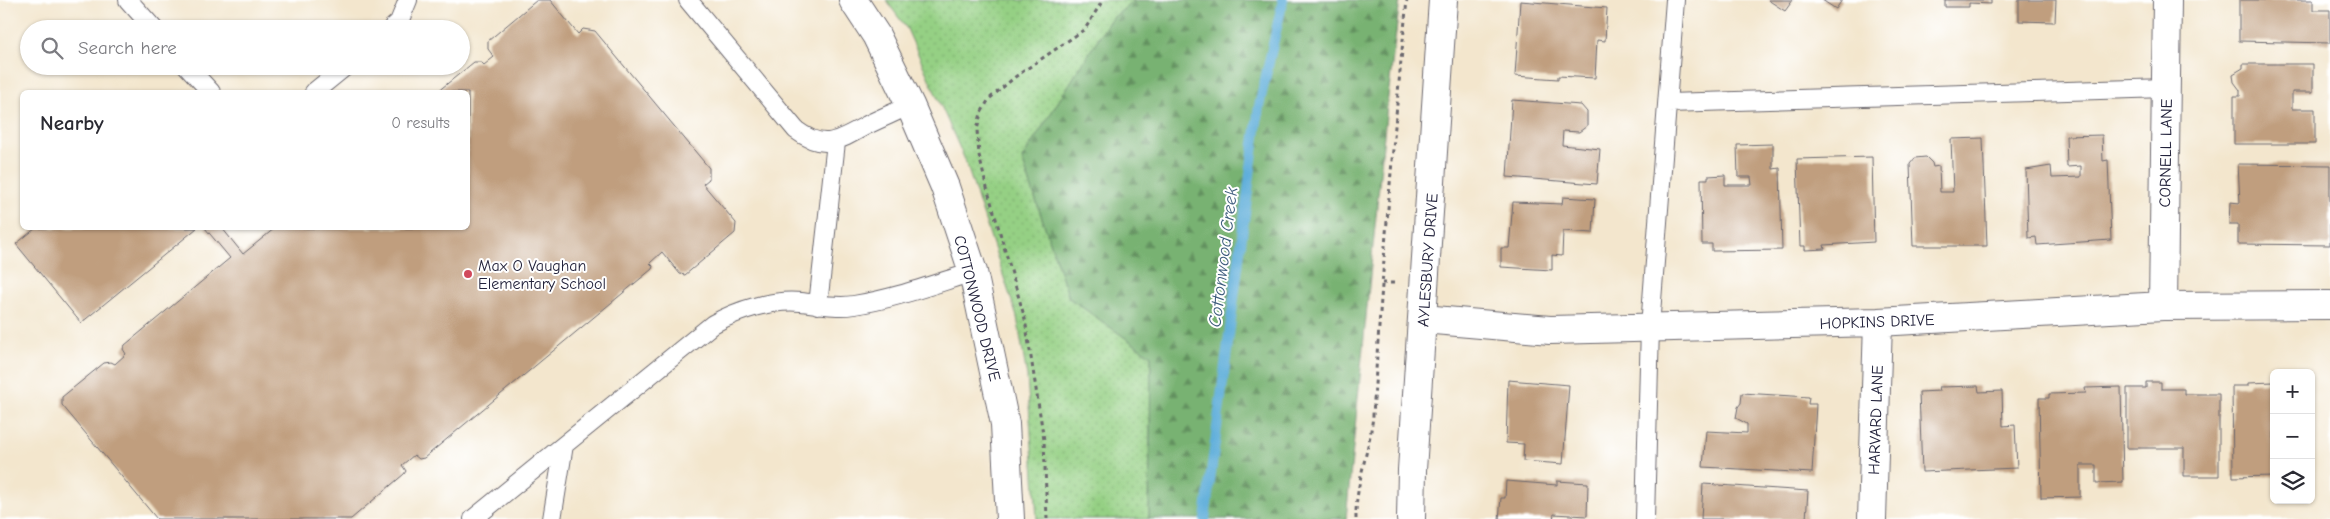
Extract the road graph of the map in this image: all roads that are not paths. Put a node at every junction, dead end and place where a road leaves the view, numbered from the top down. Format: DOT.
graph roads {
  1 [pos="128,0"];
  2 [pos="408,0"];
  3 [pos="688,0"];
  4 [pos="853,0"];
  5 [pos="1443,0"];
  6 [pos="1675,0"];
  7 [pos="2166,0"];
  8 [pos="146,20"];
  9 [pos="400,20"];
  10 [pos="195,75"];
  11 [pos="335,75"];
  12 [pos="2166,88"];
  13 [pos="208,90"];
  14 [pos="316,90"];
  15 [pos="1668,103"];
  16 [pos="910,105"];
  17 [pos="836,142"];
  18 [pos="972,272"];
  19 [pos="2330,304"];
  20 [pos="818,305"];
  21 [pos="2163,306"];
  22 [pos="1423,319"];
  23 [pos="1878,322"];
  24 [pos="1650,327"];
  25 [pos="564,445"];
  26 [pos="473,519"];
  27 [pos="552,519"];
  28 [pos="1010,519"];
  29 [pos="1411,519"];
  30 [pos="1645,519"];
  31 [pos="1872,519"];
  1 -- 8 [label="lane"];
  2 -- 9 [label="lane"];
  3 -- 17 [label="lane"];
  4 -- 16 [label="street, COTTONWOOD DRIVE"];
  5 -- 22 [label="street, AYLESBURY DRIVE"];
  6 -- 15 [label="lane"];
  7 -- 12 [label="street, CORNELL LANE"];
  10 -- 13 [label="lane"];
  11 -- 14 [label="lane"];
  12 -- 15 [label="lane"];
  12 -- 21 [label="street, CORNELL LANE"];
  15 -- 24 [label="lane"];
  16 -- 17 [label="lane"];
  16 -- 18 [label="street, COTTONWOOD DRIVE"];
  17 -- 20 [label="lane"];
  18 -- 20 [label="lane"];
  18 -- 28 [label="street, COTTONWOOD DRIVE"];
  19 -- 21 [label="street, HOPKINS DRIVE"];
  20 -- 25 [label="lane"];
  21 -- 23 [label="street, HOPKINS DRIVE"];
  22 -- 24 [label="street, HOPKINS DRIVE"];
  22 -- 29 [label="street, AYLESBURY DRIVE"];
  23 -- 24 [label="street, HOPKINS DRIVE"];
  23 -- 31 [label="street, HARVARD LANE"];
  24 -- 30 [label="lane"];
  25 -- 26 [label="lane"];
  25 -- 27 [label="lane"];
}
